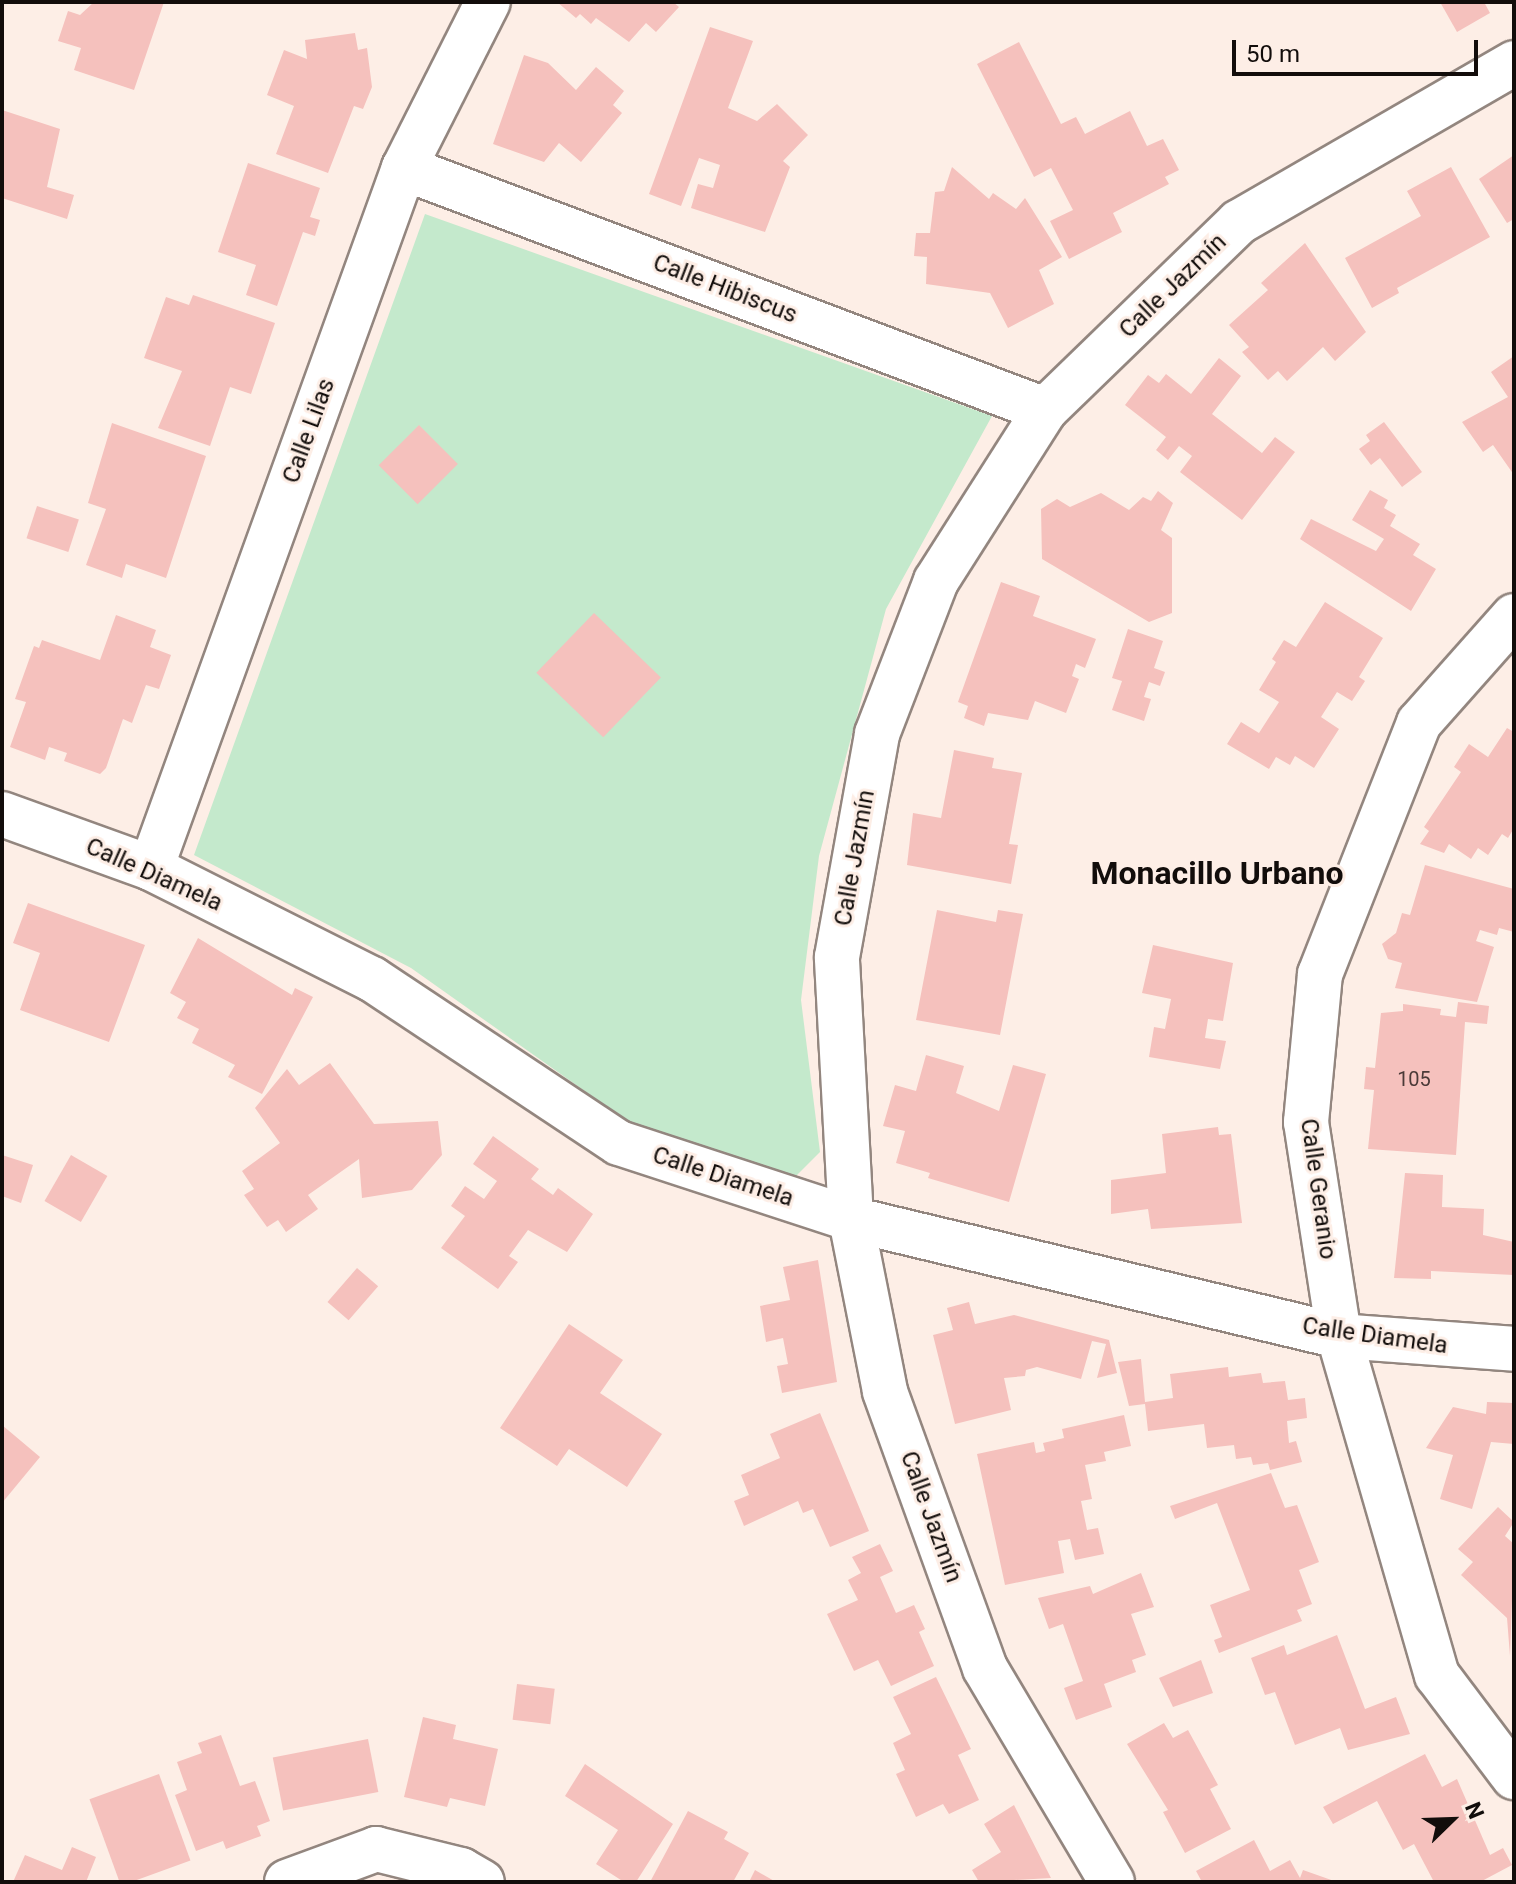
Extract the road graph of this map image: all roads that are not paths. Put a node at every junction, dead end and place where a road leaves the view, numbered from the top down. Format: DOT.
graph roads {
  1 [pos="488,2"];
  2 [pos="1514,63"];
  3 [pos="404,168"];
  4 [pos="1045,410"];
  5 [pos="1514,616"];
  6 [pos="2,814"];
  7 [pos="151,868"];
  8 [pos="851,1219"];
  9 [pos="1339,1336"];
  10 [pos="1514,1349"];
  11 [pos="1514,1777"];
  12 [pos="287,1882"];
  13 [pos="482,1882"];
  14 [pos="1112,1882"];
  1 -- 3 [label="street, Calle Lilas"];
  2 -- 4 [label="street, Calle Jazmín"];
  3 -- 4 [label="street, Calle Hibiscus"];
  3 -- 7 [label="street, Calle Lilas"];
  4 -- 8 [label="street, Calle Jazmín"];
  5 -- 9 [label="street, Calle Geranio"];
  6 -- 7 [label="street, Calle Diamela"];
  7 -- 8 [label="street, Calle Diamela"];
  8 -- 9 [label="street, Calle Diamela"];
  8 -- 14 [label="street, Calle Jazmín"];
  9 -- 10 [label="street, Calle Diamela"];
  9 -- 11 [label="street, Calle Geranio"];
  12 -- 13 [label="street"];
}
